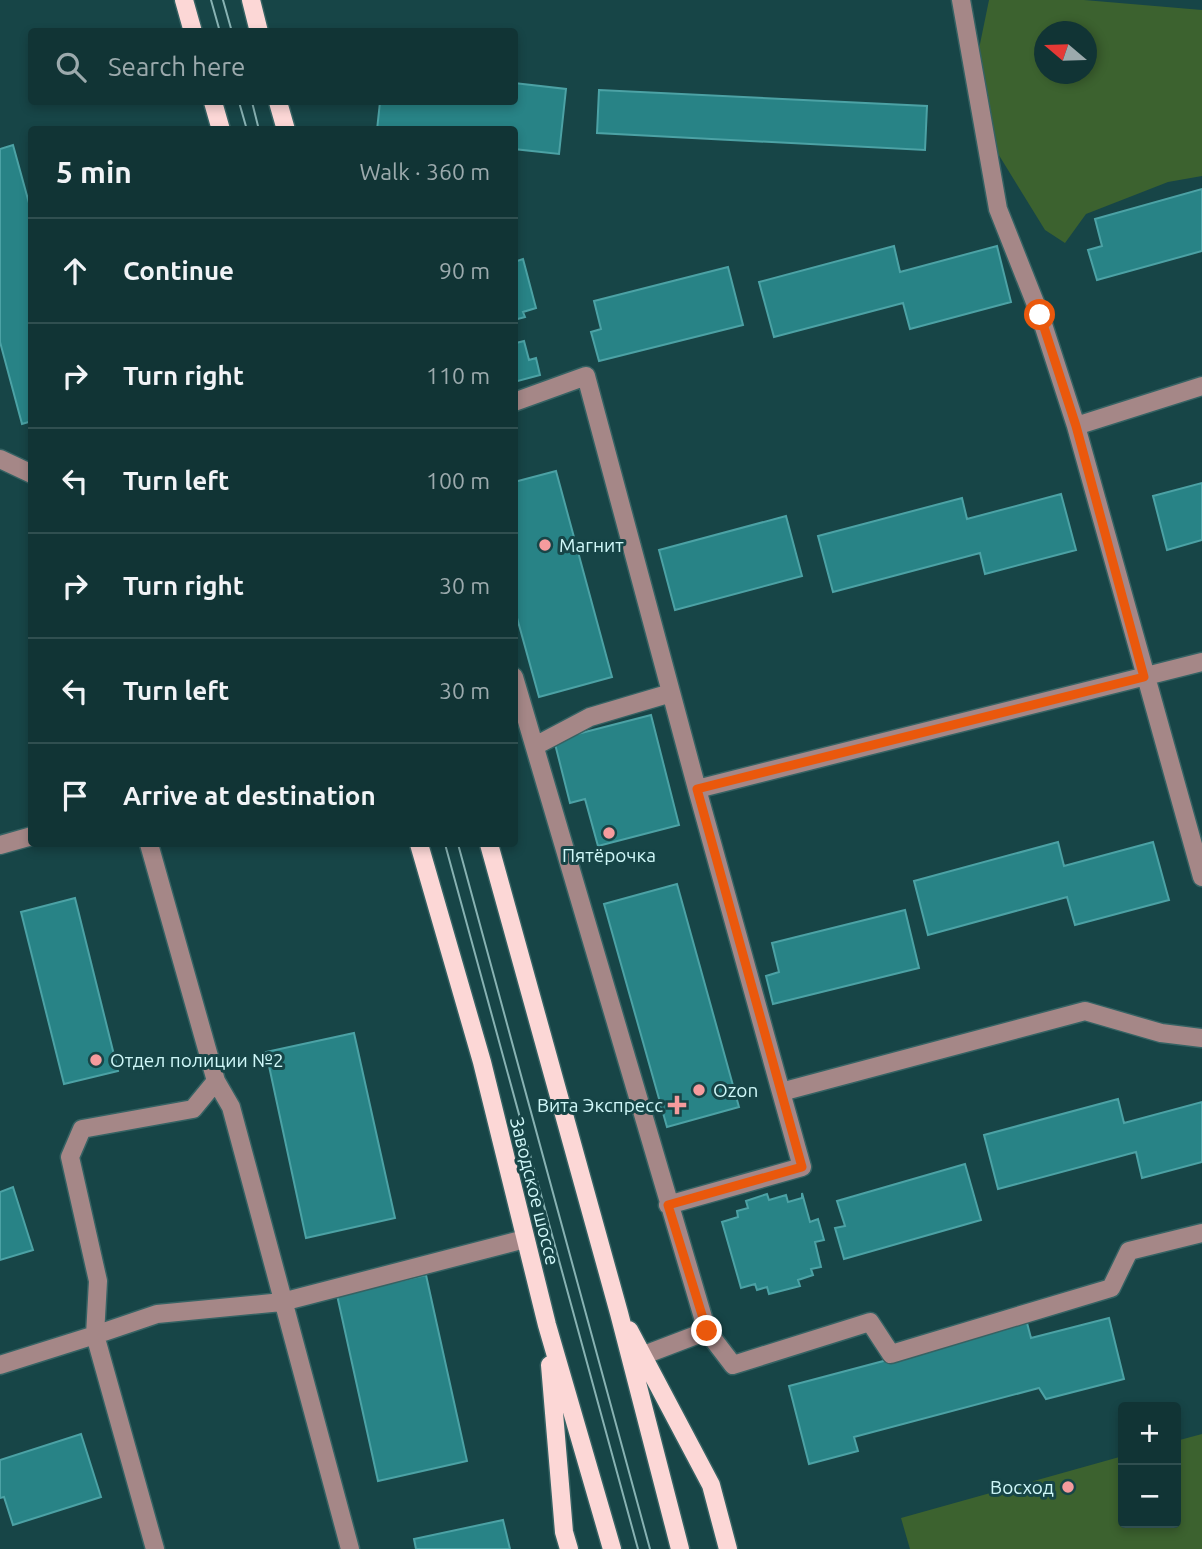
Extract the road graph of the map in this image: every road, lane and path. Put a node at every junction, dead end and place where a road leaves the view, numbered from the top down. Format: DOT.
graph roads {
  1 [pos="184,0"];
  2 [pos="251,0"];
  3 [pos="961,0"];
  4 [pos="192,28"];
  5 [pos="259,28"];
  6 [pos="214,105"];
  7 [pos="279,105"];
  8 [pos="220,126"];
  9 [pos="285,126"];
  10 [pos="1202,386"];
  11 [pos="518,401"];
  12 [pos="1076,426"];
  13 [pos="0,459"];
  14 [pos="28,472"];
  15 [pos="1202,662"];
  16 [pos="1144,677"];
  17 [pos="518,691"];
  18 [pos="671,693"];
  19 [pos="534,746"];
  20 [pos="697,789"];
  21 [pos="28,837"];
  22 [pos="0,845"];
  23 [pos="150,847"];
  24 [pos="420,847"];
  25 [pos="490,847"];
  26 [pos="1202,876"];
  27 [pos="1202,1038"];
  28 [pos="216,1080"];
  29 [pos="781,1093"];
  30 [pos="668,1205"];
  31 [pos="1202,1233"];
  32 [pos="526,1239"];
  33 [pos="282,1302"];
  34 [pos="619,1312"];
  35 [pos="547,1325"];
  36 [pos="707,1331"];
  37 [pos="95,1335"];
  38 [pos="644,1355"];
  39 [pos="0,1365"];
  40 [pos="155,1549"];
  41 [pos="351,1549"];
  42 [pos="569,1549"];
  43 [pos="612,1549"];
  44 [pos="680,1549"];
  45 [pos="728,1549"];
  1 -- 4 [label="main road"];
  2 -- 5 [label="main road"];
  3 -- 12 [label="street"];
  6 -- 8 [label="main road"];
  7 -- 9 [label="main road"];
  10 -- 12 [label="street"];
  11 -- 18 [label="street"];
  12 -- 16 [label="street"];
  13 -- 14 [label="street"];
  15 -- 16 [label="street"];
  16 -- 20 [label="street"];
  16 -- 26 [label="street"];
  17 -- 19 [label="street"];
  18 -- 19 [label="street"];
  18 -- 20 [label="street"];
  19 -- 30 [label="street"];
  20 -- 29 [label="street"];
  21 -- 22 [label="street"];
  23 -- 28 [label="street"];
  24 -- 32 [label="main road, Заводское шоссе"];
  25 -- 34 [label="main road"];
  27 -- 29 [label="street"];
  28 -- 33 [label="street"];
  28 -- 37 [label="street"];
  29 -- 30 [label="street"];
  30 -- 36 [label="street"];
  31 -- 36 [label="street"];
  32 -- 33 [label="street"];
  32 -- 35 [label="main road, Заводское шоссе"];
  33 -- 37 [label="street"];
  33 -- 41 [label="street"];
  34 -- 38 [label="main road"];
  34 -- 44 [label="main road"];
  35 -- 42 [label="main road"];
  35 -- 43 [label="main road, Заводское шоссе"];
  36 -- 38 [label="street"];
  37 -- 39 [label="street"];
  37 -- 40 [label="street"];
  38 -- 45 [label="main road"];
}
